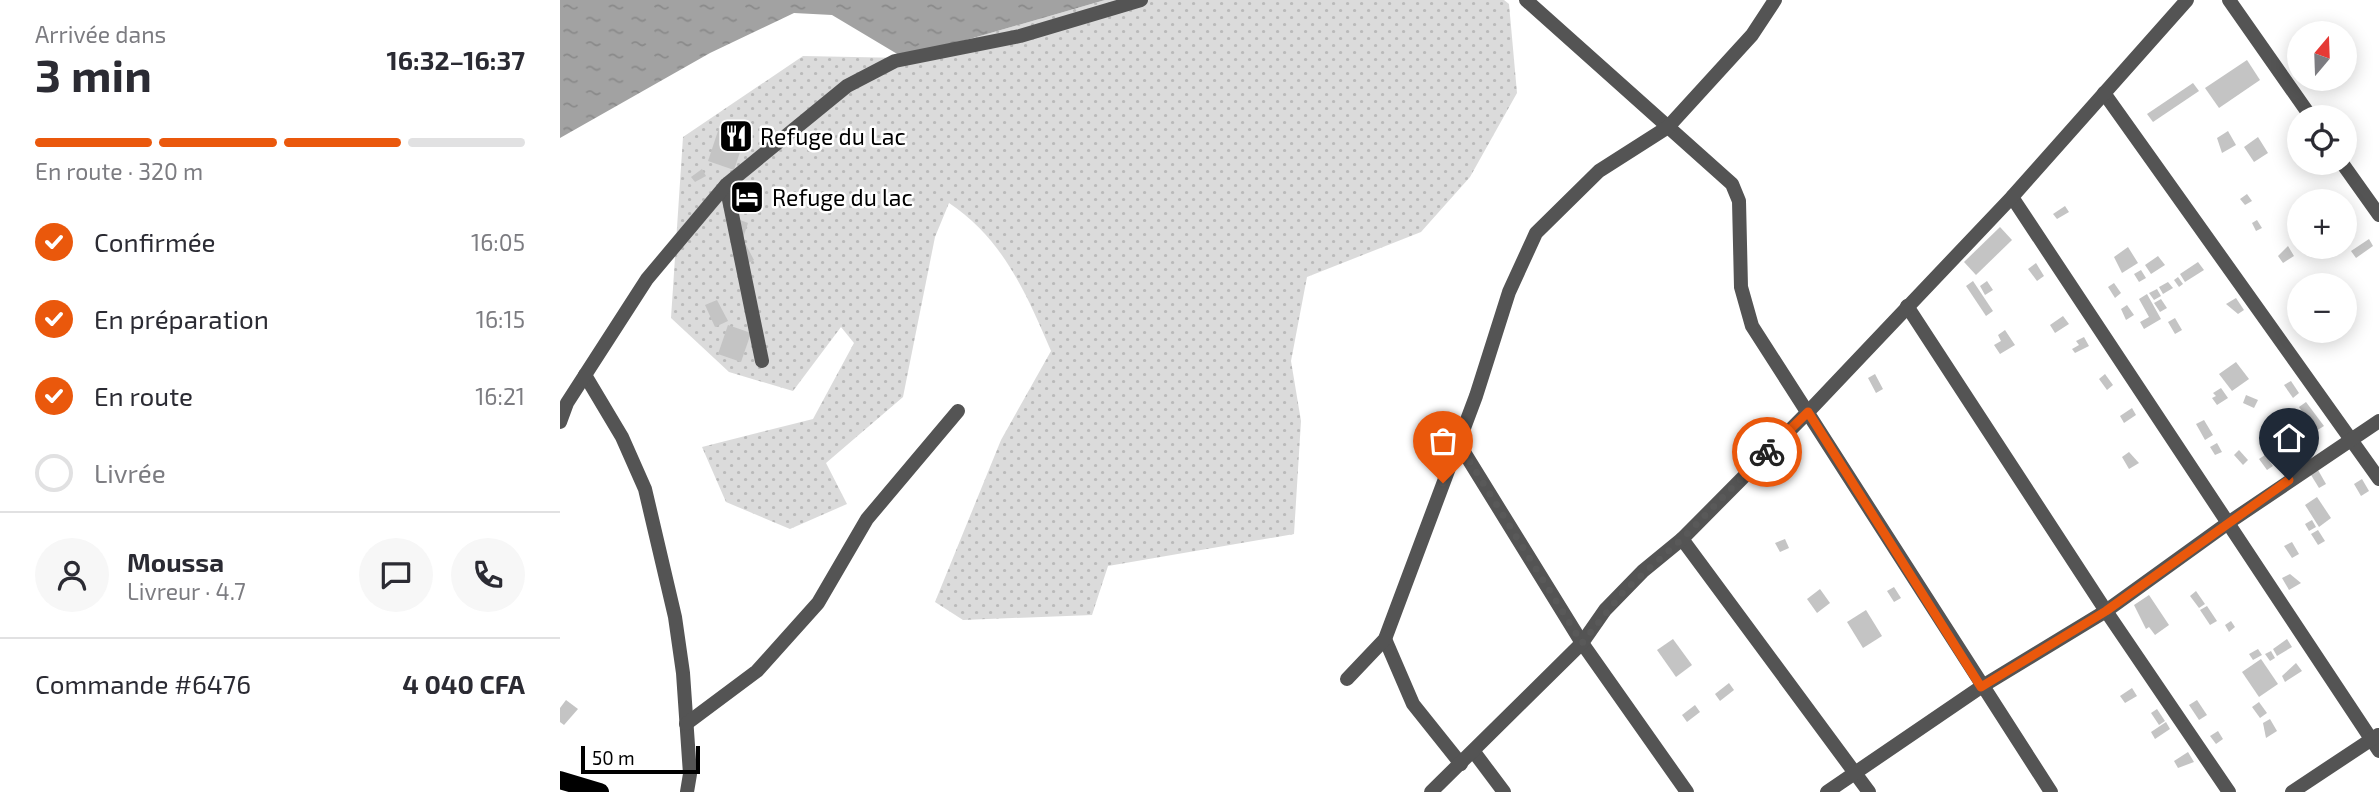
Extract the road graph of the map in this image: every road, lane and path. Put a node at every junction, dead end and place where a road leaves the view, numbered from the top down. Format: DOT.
graph roads {
  1 [pos="1141,0"];
  2 [pos="1525,0"];
  3 [pos="1775,0"];
  4 [pos="2187,0"];
  5 [pos="2229,0"];
  6 [pos="2104,93"];
  7 [pos="2303,105"];
  8 [pos="1668,127"];
  9 [pos="2351,175"];
  10 [pos="726,185"];
  11 [pos="2011,197"];
  12 [pos="2379,215"];
  13 [pos="1907,306"];
  14 [pos="762,361"];
  15 [pos="585,375"];
  16 [pos="958,411"];
  17 [pos="1808,412"];
  18 [pos="2379,421"];
  19 [pos="560,422"];
  20 [pos="2351,438"];
  21 [pos="1459,444"];
  22 [pos="2379,479"];
  23 [pos="2228,523"];
  24 [pos="1682,539"];
  25 [pos="2106,611"];
  26 [pos="1385,639"];
  27 [pos="1582,643"];
  28 [pos="1347,680"];
  29 [pos="1981,687"];
  30 [pos="686,724"];
  31 [pos="2376,741"];
  32 [pos="1474,752"];
  33 [pos="1461,764"];
  34 [pos="1857,772"];
  35 [pos="560,780"];
  36 [pos="600,792"];
  37 [pos="687,792"];
  38 [pos="1431,792"];
  39 [pos="1504,792"];
  40 [pos="1687,792"];
  41 [pos="1827,792"];
  42 [pos="1869,792"];
  43 [pos="2051,792"];
  44 [pos="2229,792"];
  45 [pos="2292,792"];
  1 -- 10 [label="street"];
  2 -- 8 [label="street"];
  3 -- 8 [label="street"];
  4 -- 6 [label="street"];
  5 -- 7 [label="street"];
  6 -- 11 [label="street"];
  6 -- 20 [label="street"];
  8 -- 17 [label="street"];
  8 -- 21 [label="street"];
  9 -- 12 [label="street"];
  10 -- 14 [label="street"];
  10 -- 15 [label="street"];
  11 -- 13 [label="street"];
  11 -- 23 [label="street"];
  13 -- 17 [label="street"];
  13 -- 25 [label="street"];
  15 -- 19 [label="street"];
  15 -- 30 [label="street"];
  16 -- 30 [label="street"];
  17 -- 24 [label="street"];
  17 -- 29 [label="street"];
  18 -- 20 [label="street"];
  20 -- 22 [label="street"];
  20 -- 23 [label="street"];
  21 -- 26 [label="street"];
  21 -- 27 [label="street"];
  23 -- 25 [label="street"];
  23 -- 31 [label="street"];
  24 -- 27 [label="street"];
  24 -- 34 [label="street"];
  25 -- 29 [label="street"];
  25 -- 44 [label="street"];
  26 -- 28 [label="street"];
  26 -- 33 [label="street"];
  27 -- 32 [label="street"];
  27 -- 40 [label="street"];
  29 -- 34 [label="street"];
  29 -- 43 [label="street"];
  30 -- 37 [label="street"];
  31 -- 45 [label="street"];
  32 -- 33 [label="street"];
  32 -- 39 [label="street"];
  33 -- 38 [label="street"];
  34 -- 41 [label="street"];
  34 -- 42 [label="street"];
  35 -- 36 [label="main road"];
}
